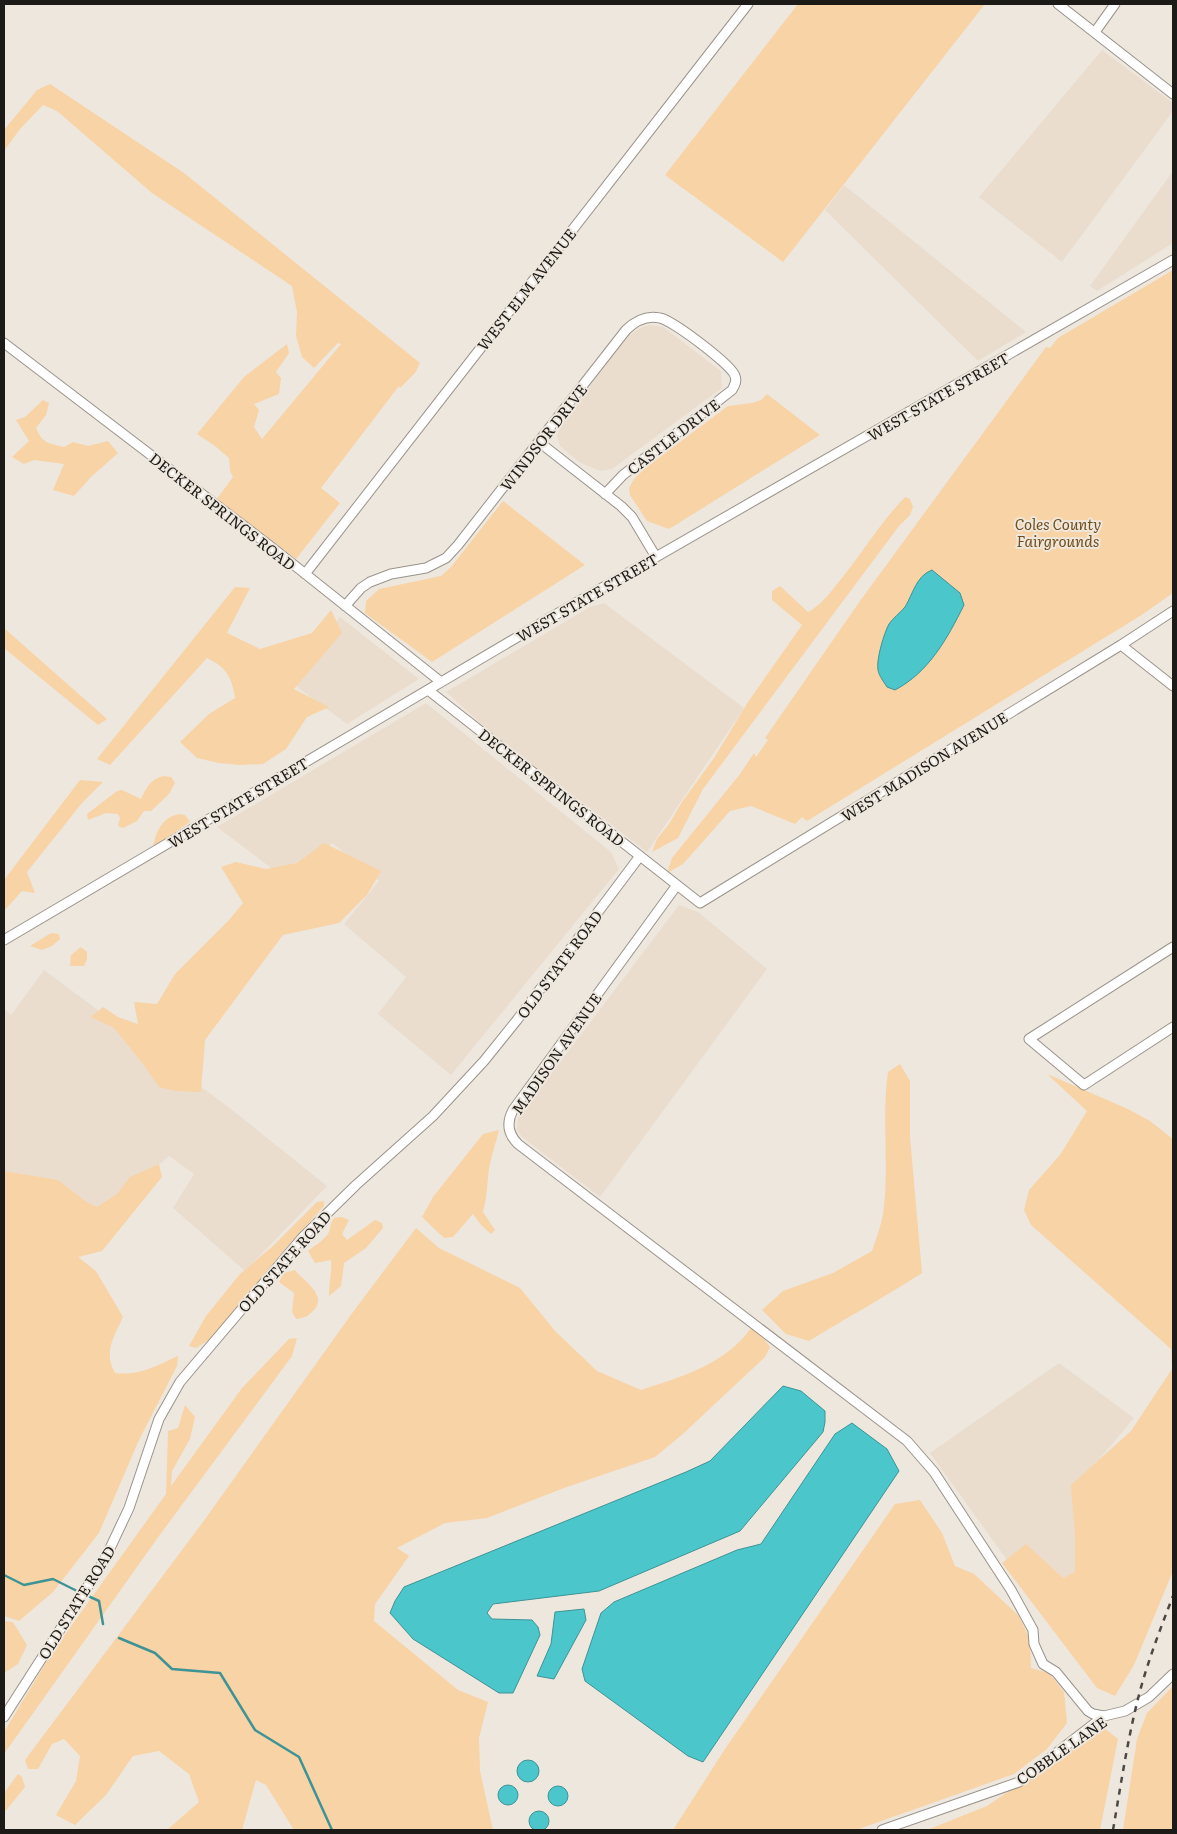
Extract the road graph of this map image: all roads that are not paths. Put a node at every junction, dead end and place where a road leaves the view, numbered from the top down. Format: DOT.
graph roads {
  1 [pos="748,4"];
  2 [pos="1058,4"];
  3 [pos="1115,4"];
  4 [pos="1095,32"];
  5 [pos="1173,94"];
  6 [pos="1173,260"];
  7 [pos="4,343"];
  8 [pos="736,376"];
  9 [pos="539,442"];
  10 [pos="605,494"];
  11 [pos="656,557"];
  12 [pos="305,574"];
  13 [pos="345,606"];
  14 [pos="1173,611"];
  15 [pos="1121,645"];
  16 [pos="442,682"];
  17 [pos="1173,686"];
  18 [pos="428,690"];
  19 [pos="640,856"];
  20 [pos="677,885"];
  21 [pos="4,940"];
  22 [pos="1173,947"];
  23 [pos="1173,1027"];
  24 [pos="1173,1674"];
  25 [pos="1104,1716"];
  26 [pos="4,1717"];
  27 [pos="882,1830"];
  1 -- 12 [label="street, WEST ELM AVENUE"];
  2 -- 4 [label="street"];
  3 -- 4 [label="street"];
  4 -- 5 [label="street"];
  6 -- 11 [label="street, WEST STATE STREET"];
  7 -- 12 [label="street, DECKER SPRINGS ROAD"];
  8 -- 9 [label="street, WINDSOR DRIVE"];
  8 -- 10 [label="street, CASTLE DRIVE"];
  9 -- 10 [label="street"];
  9 -- 13 [label="street, WINDSOR DRIVE"];
  10 -- 11 [label="street"];
  11 -- 16 [label="street, WEST STATE STREET"];
  12 -- 13 [label="street, DECKER SPRINGS ROAD"];
  13 -- 16 [label="street, DECKER SPRINGS ROAD"];
  14 -- 15 [label="street, WEST MADISON AVENUE"];
  15 -- 17 [label="street"];
  15 -- 20 [label="street, WEST MADISON AVENUE"];
  16 -- 18 [label="street, WEST STATE STREET"];
  18 -- 19 [label="street, DECKER SPRINGS ROAD"];
  18 -- 21 [label="street, WEST STATE STREET"];
  19 -- 20 [label="street, DECKER SPRINGS ROAD"];
  19 -- 26 [label="street, OLD STATE ROAD"];
  20 -- 25 [label="street, MADISON AVENUE"];
  22 -- 23 [label="street"];
  24 -- 25 [label="street, COBBLE LANE"];
  25 -- 27 [label="street, COBBLE LANE"];
}
